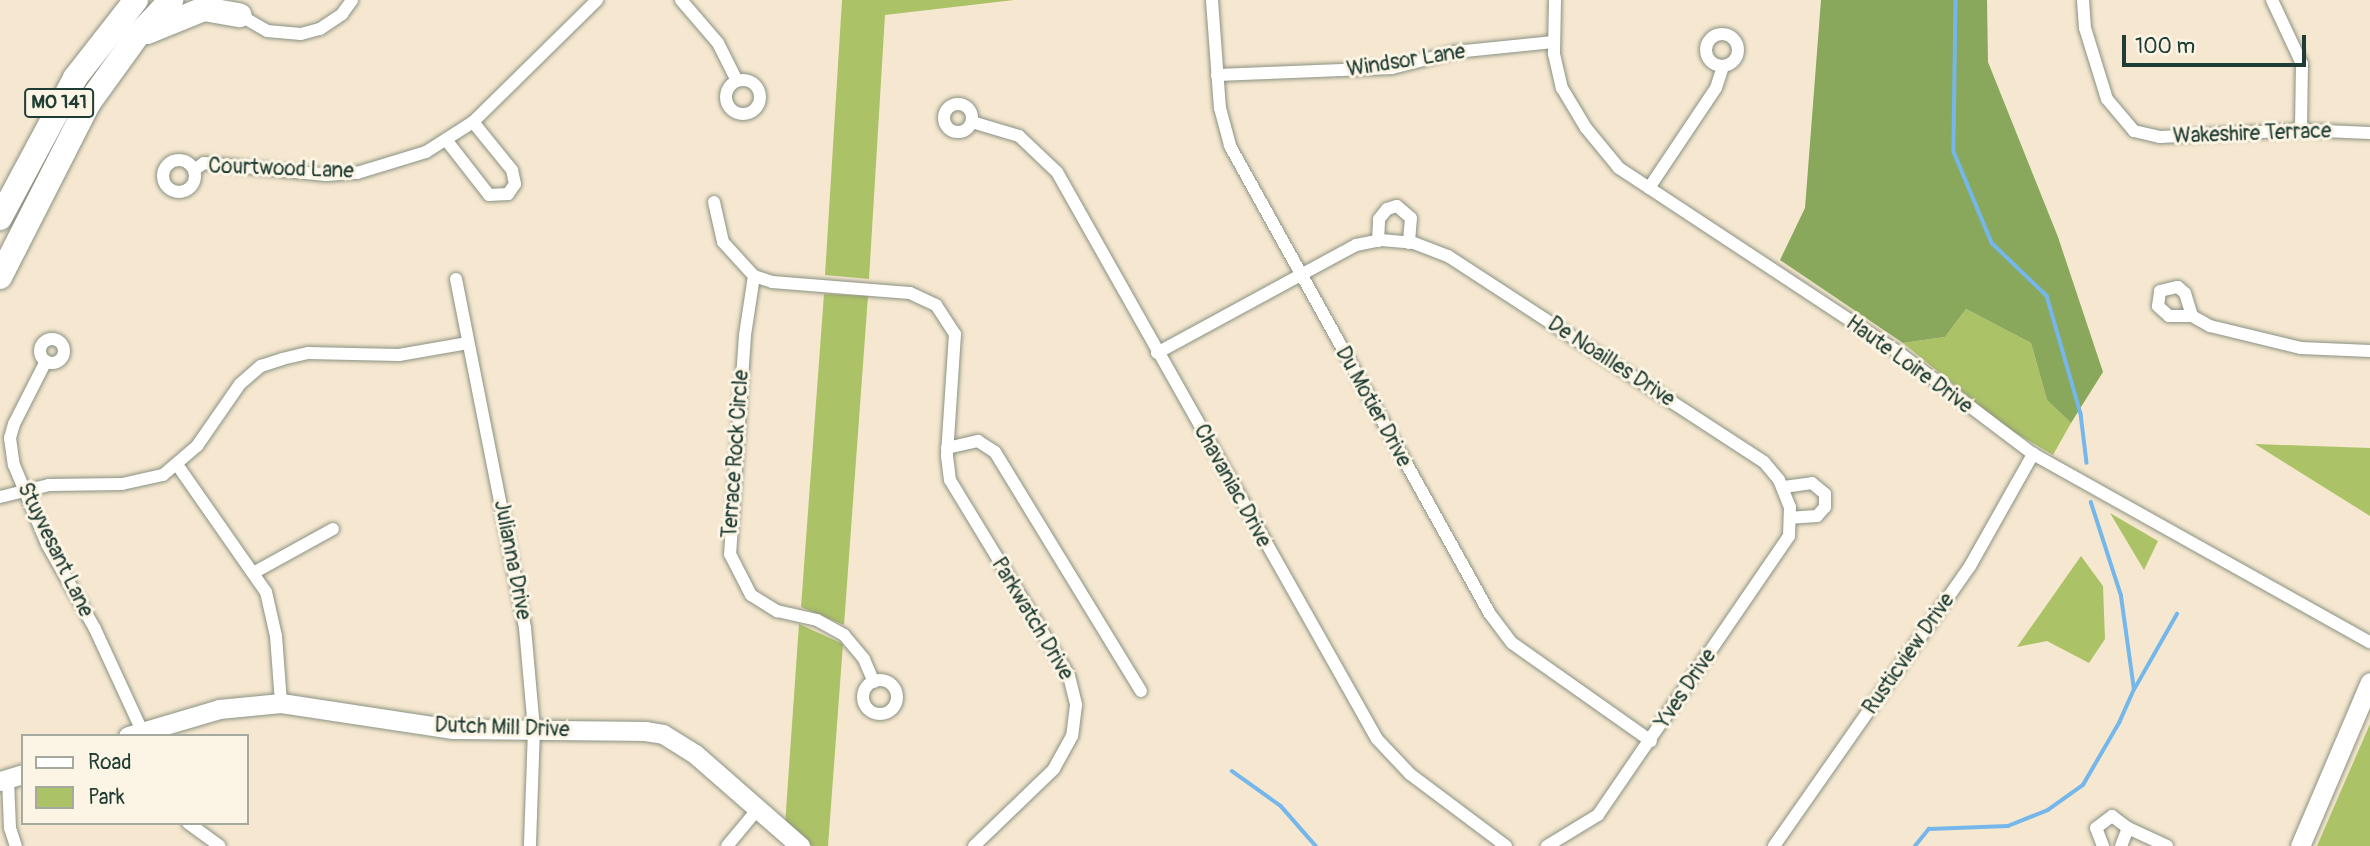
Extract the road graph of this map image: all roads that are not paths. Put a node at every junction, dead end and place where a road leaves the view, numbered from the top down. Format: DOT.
graph roads {
  1 [pos="136,0"];
  2 [pos="171,0"];
  3 [pos="352,0"];
  4 [pos="596,0"];
  5 [pos="681,0"];
  6 [pos="1212,0"];
  7 [pos="1555,0"];
  8 [pos="2083,0"];
  9 [pos="2272,0"];
  10 [pos="229,5"];
  11 [pos="137,36"];
  12 [pos="1553,42"];
  13 [pos="1723,66"];
  14 [pos="1217,75"];
  15 [pos="737,81"];
  16 [pos="972,121"];
  17 [pos="473,122"];
  18 [pos="2301,131"];
  19 [pos="2370,132"];
  20 [pos="447,141"];
  21 [pos="194,170"];
  22 [pos="1649,188"];
  23 [pos="714,202"];
  24 [pos="0,218"];
  25 [pos="1378,241"];
  26 [pos="1409,243"];
  27 [pos="1298,274"];
  28 [pos="0,276"];
  29 [pos="754,276"];
  30 [pos="456,279"];
  31 [pos="2192,316"];
  32 [pos="468,343"];
  33 [pos="2370,351"];
  34 [pos="1157,353"];
  35 [pos="46,361"];
  36 [pos="947,448"];
  37 [pos="2033,454"];
  38 [pos="178,466"];
  39 [pos="1784,487"];
  40 [pos="23,489"];
  41 [pos="0,497"];
  42 [pos="1791,512"];
  43 [pos="332,529"];
  44 [pos="256,572"];
  45 [pos="2370,642"];
  46 [pos="874,682"];
  47 [pos="2370,682"];
  48 [pos="1141,691"];
  49 [pos="281,703"];
  50 [pos="534,729"];
  51 [pos="138,734"];
  52 [pos="1651,741"];
  53 [pos="10,778"];
  54 [pos="757,810"];
  55 [pos="191,825"];
  56 [pos="2128,828"];
  57 [pos="16,846"];
  58 [pos="220,846"];
  59 [pos="530,846"];
  60 [pos="727,846"];
  61 [pos="800,846"];
  62 [pos="974,846"];
  63 [pos="1506,846"];
  64 [pos="1547,846"];
  65 [pos="1774,846"];
  66 [pos="2103,846"];
  67 [pos="2122,846"];
  68 [pos="2167,846"];
  69 [pos="2300,846"];
  1 -- 24 [label="highway, MO 141"];
  2 -- 11 [label="highway, MO 141"];
  3 -- 10 [label="street"];
  4 -- 17 [label="street, Courtwood Lane"];
  5 -- 15 [label="street"];
  6 -- 14 [label="street, Du Motier Drive"];
  7 -- 12 [label="street, Haute Loire Drive"];
  8 -- 18 [label="street, Wakeshire Terrace"];
  9 -- 18 [label="street"];
  10 -- 11 [label="highway"];
  11 -- 28 [label="highway, MO 141"];
  12 -- 14 [label="street, Windsor Lane"];
  12 -- 22 [label="street, Haute Loire Drive"];
  13 -- 22 [label="street"];
  14 -- 27 [label="street, Du Motier Drive"];
  16 -- 34 [label="street, Chavaniac Drive"];
  17 -- 20 [label="street, Courtwood Lane"];
  17 -- 20 [label="street"];
  18 -- 19 [label="street, Wakeshire Terrace"];
  20 -- 21 [label="street, Courtwood Lane"];
  22 -- 37 [label="street, Haute Loire Drive"];
  23 -- 29 [label="street"];
  25 -- 26 [label="street, De Noailles Drive"];
  25 -- 26 [label="street"];
  25 -- 27 [label="street, De Noailles Drive"];
  26 -- 39 [label="street, De Noailles Drive"];
  27 -- 34 [label="street, De Noailles Drive"];
  27 -- 52 [label="street, Du Motier Drive"];
  29 -- 36 [label="street, Parkwatch Drive"];
  29 -- 46 [label="street, Terrace Rock Circle"];
  30 -- 32 [label="street, Julianna Drive"];
  31 -- 33 [label="street"];
  32 -- 38 [label="street"];
  32 -- 50 [label="street, Julianna Drive"];
  34 -- 63 [label="street, Chavaniac Drive"];
  35 -- 40 [label="street, Stuyvesant Lane"];
  36 -- 48 [label="street"];
  36 -- 62 [label="street, Parkwatch Drive"];
  37 -- 45 [label="street, Haute Loire Drive"];
  37 -- 65 [label="street, Rusticview Drive"];
  38 -- 40 [label="street"];
  38 -- 44 [label="street"];
  39 -- 42 [label="street, De Noailles Drive"];
  39 -- 42 [label="street"];
  40 -- 41 [label="street"];
  40 -- 51 [label="street, Stuyvesant Lane"];
  42 -- 52 [label="street, Yves Drive"];
  43 -- 44 [label="street"];
  44 -- 49 [label="street"];
  47 -- 69 [label="street"];
  49 -- 50 [label="street, Dutch Mill Drive"];
  49 -- 51 [label="street, Dutch Mill Drive"];
  50 -- 54 [label="street, Dutch Mill Drive"];
  50 -- 59 [label="street, Julianna Drive"];
  52 -- 64 [label="street, Yves Drive"];
  53 -- 57 [label="street"];
  54 -- 60 [label="street"];
  54 -- 61 [label="street, Dutch Mill Drive"];
  55 -- 58 [label="street"];
  56 -- 66 [label="street"];
  56 -- 67 [label="street"];
  56 -- 68 [label="street"];
}
